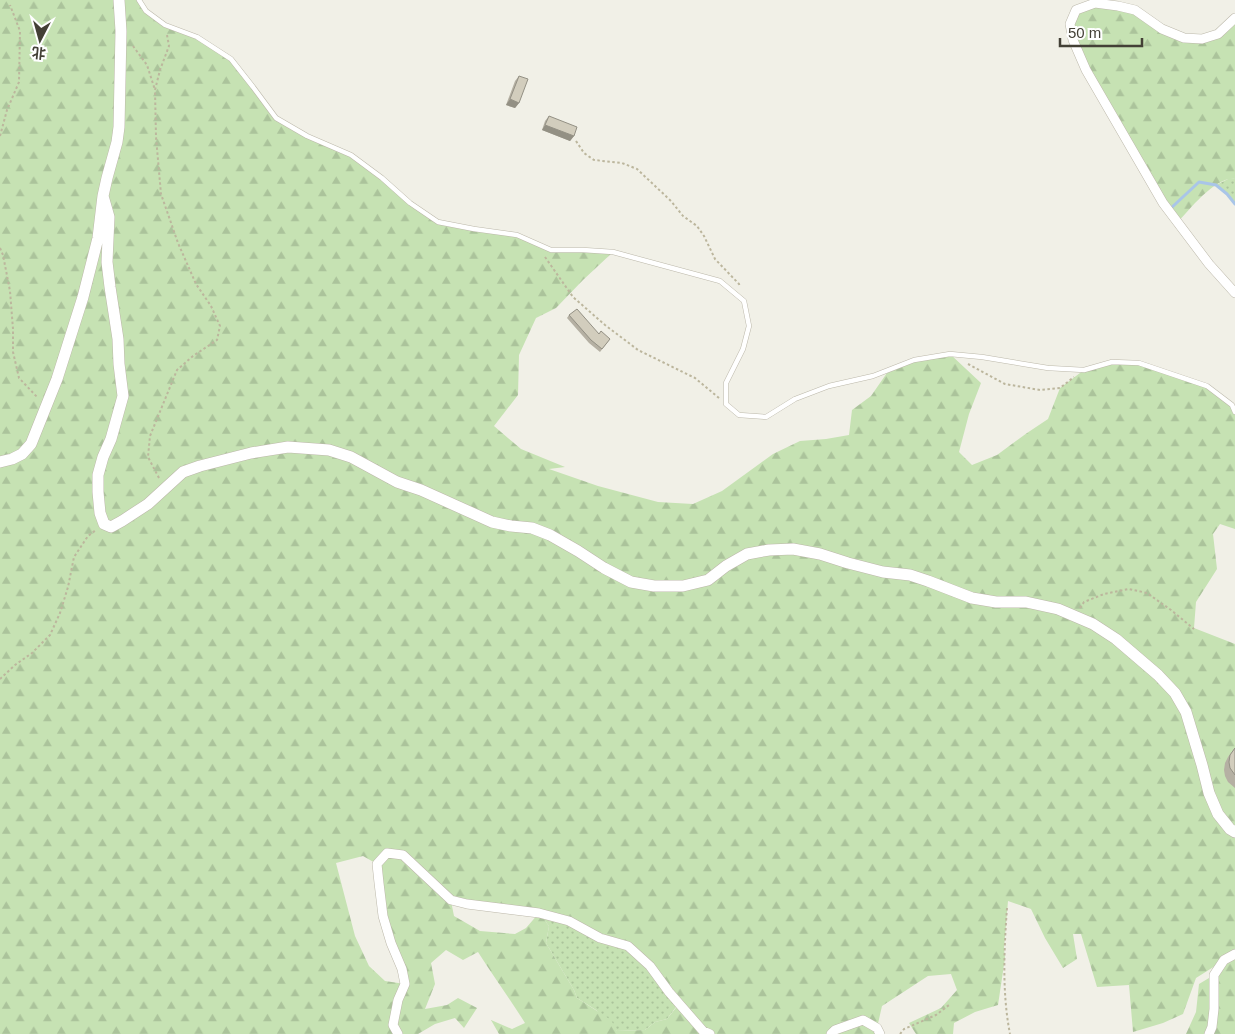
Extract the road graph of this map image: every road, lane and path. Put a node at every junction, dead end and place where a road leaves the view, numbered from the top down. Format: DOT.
graph roads {
  1 [pos="119,0"];
  2 [pos="139,0"];
  3 [pos="10,5"];
  4 [pos="1235,18"];
  5 [pos="165,25"];
  6 [pos="122,31"];
  7 [pos="155,90"];
  8 [pos="0,136"];
  9 [pos="576,141"];
  10 [pos="103,196"];
  11 [pos="535,243"];
  12 [pos="0,248"];
  13 [pos="1235,293"];
  14 [pos="744,301"];
  15 [pos="966,363"];
  16 [pos="1084,370"];
  17 [pos="726,404"];
  18 [pos="46,407"];
  19 [pos="1235,412"];
  20 [pos="0,462"];
  21 [pos="164,490"];
  22 [pos="104,524"];
  23 [pos="1074,616"];
  24 [pos="1194,629"];
  25 [pos="0,679"];
  26 [pos="1235,832"];
  27 [pos="1007,908"];
  28 [pos="1235,954"];
  29 [pos="949,1005"];
  30 [pos="398,1034"];
  31 [pos="710,1034"];
  32 [pos="831,1034"];
  33 [pos="880,1034"];
  34 [pos="900,1034"];
  35 [pos="1010,1034"];
  36 [pos="1209,1034"];
  1 -- 6 [label="street"];
  2 -- 5 [label="lane"];
  3 -- 8 [label="path"];
  4 -- 13 [label="street"];
  5 -- 7 [label="path"];
  5 -- 11 [label="lane"];
  6 -- 7 [label="path"];
  6 -- 10 [label="street"];
  7 -- 21 [label="path"];
  9 -- 14 [label="path"];
  10 -- 18 [label="street"];
  10 -- 22 [label="street"];
  11 -- 14 [label="lane"];
  11 -- 17 [label="path"];
  12 -- 18 [label="path"];
  14 -- 17 [label="lane"];
  15 -- 16 [label="path"];
  16 -- 17 [label="lane"];
  16 -- 19 [label="lane"];
  18 -- 20 [label="street"];
  21 -- 22 [label="street"];
  21 -- 23 [label="street"];
  22 -- 25 [label="path"];
  23 -- 24 [label="path"];
  23 -- 26 [label="street"];
  27 -- 35 [label="path"];
  28 -- 36 [label="street"];
  29 -- 34 [label="path"];
  30 -- 31 [label="street"];
  32 -- 33 [label="street"];
}
